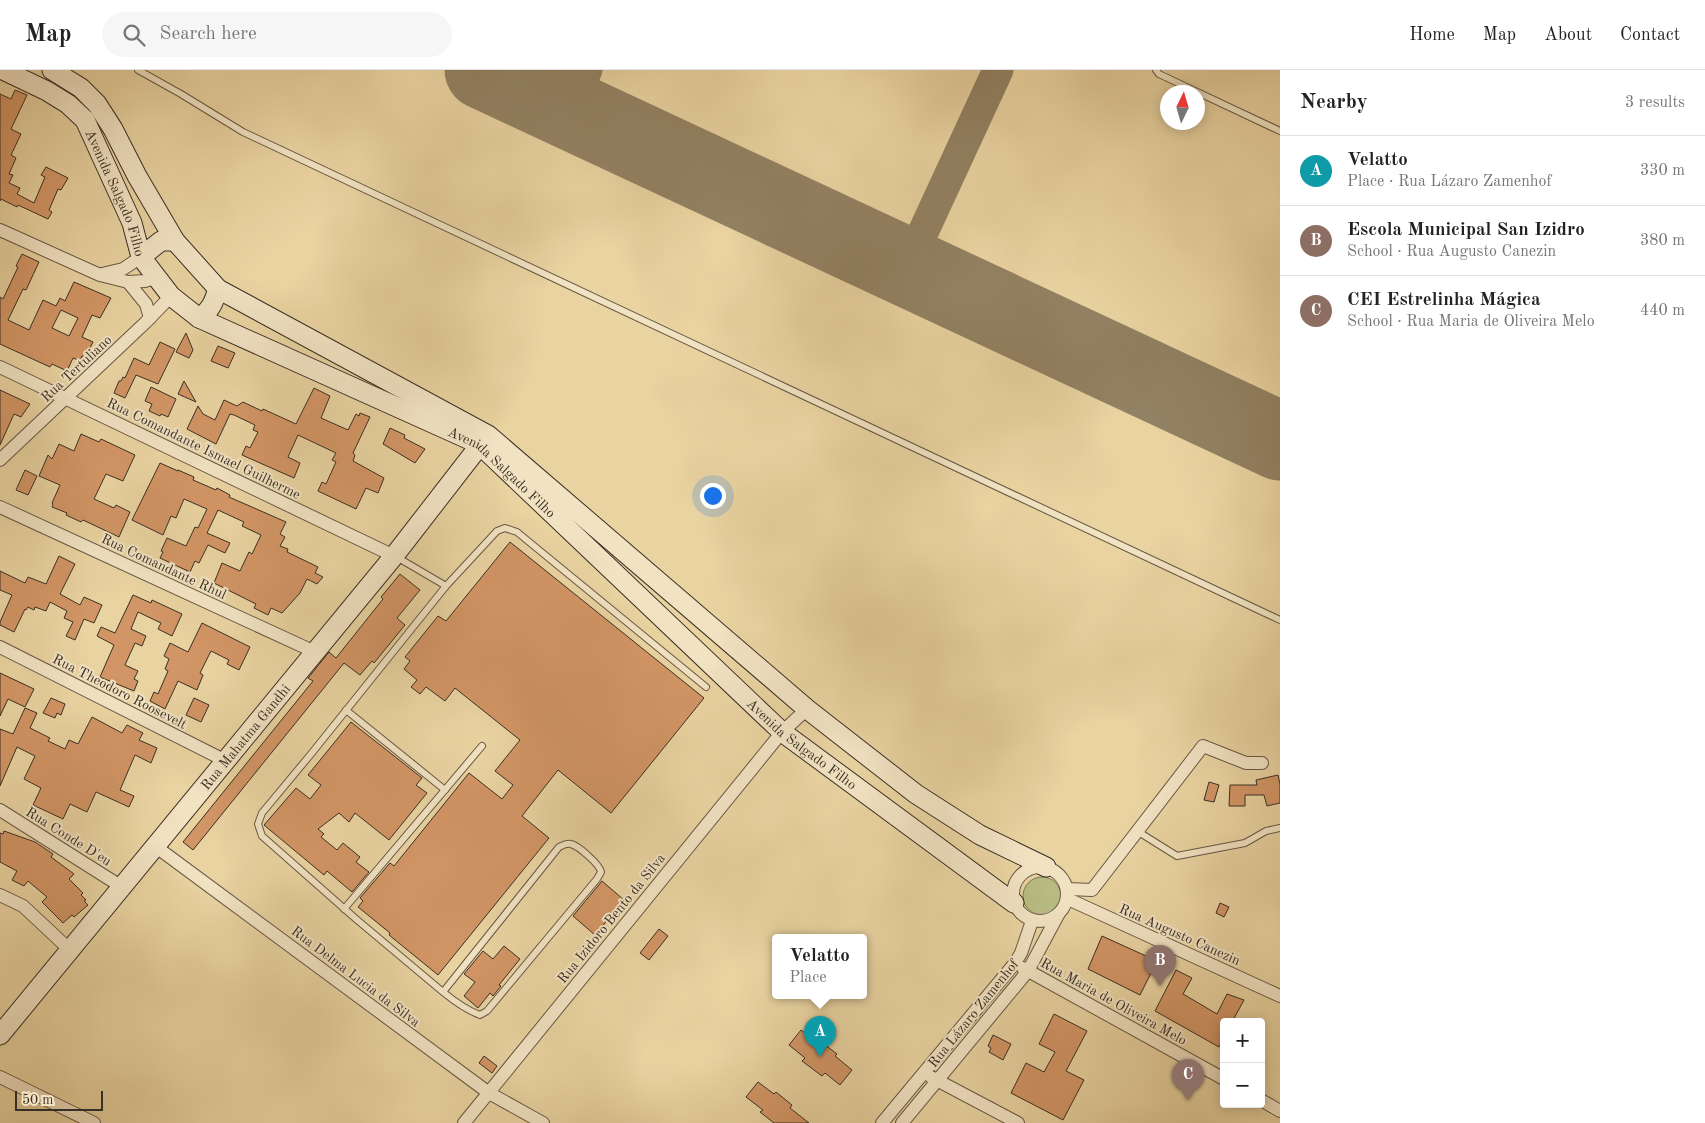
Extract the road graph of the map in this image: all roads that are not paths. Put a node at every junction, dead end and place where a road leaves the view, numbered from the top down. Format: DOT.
graph roads {
  1 [pos="3,70"];
  2 [pos="52,70"];
  3 [pos="138,70"];
  4 [pos="1156,70"];
  5 [pos="1280,131"];
  6 [pos="0,230"];
  7 [pos="175,241"];
  8 [pos="141,257"];
  9 [pos="100,275"];
  10 [pos="156,278"];
  11 [pos="128,282"];
  12 [pos="218,289"];
  13 [pos="171,296"];
  14 [pos="150,318"];
  15 [pos="199,318"];
  16 [pos="0,367"];
  17 [pos="65,398"];
  18 [pos="483,440"];
  19 [pos="0,460"];
  20 [pos="0,506"];
  21 [pos="394,556"];
  22 [pos="446,586"];
  23 [pos="1280,620"];
  24 [pos="0,647"];
  25 [pos="315,652"];
  26 [pos="706,687"];
  27 [pos="807,709"];
  28 [pos="346,710"];
  29 [pos="782,732"];
  30 [pos="482,746"];
  31 [pos="226,761"];
  32 [pos="1262,763"];
  33 [pos="444,790"];
  34 [pos="0,810"];
  35 [pos="1280,828"];
  36 [pos="1137,831"];
  37 [pos="155,846"];
  38 [pos="1046,868"];
  39 [pos="122,887"];
  40 [pos="1068,894"];
  41 [pos="0,895"];
  42 [pos="1014,903"];
  43 [pos="344,909"];
  44 [pos="1058,915"];
  45 [pos="1032,921"];
  46 [pos="70,950"];
  47 [pos="1015,963"];
  48 [pos="1028,971"];
  49 [pos="444,992"];
  50 [pos="1280,996"];
  51 [pos="0,1035"];
  52 [pos="925,1073"];
  53 [pos="0,1077"];
  54 [pos="1220,1077"];
  55 [pos="936,1080"];
  56 [pos="489,1093"];
  57 [pos="1265,1102"];
  58 [pos="1280,1110"];
  59 [pos="94,1123"];
  60 [pos="464,1123"];
  61 [pos="543,1123"];
  62 [pos="882,1123"];
  63 [pos="902,1123"];
  64 [pos="1018,1123"];
  1 -- 8 [label="street, Avenida Salgado Filho"];
  2 -- 7 [label="street, Avenida Salgado Filho"];
  3 -- 23 [label="lane"];
  4 -- 5 [label="lane"];
  6 -- 9 [label="street"];
  7 -- 8 [label="street"];
  7 -- 12 [label="street, Avenida Salgado Filho"];
  8 -- 9 [label="street"];
  8 -- 10 [label="street, Avenida Salgado Filho"];
  9 -- 11 [label="street"];
  10 -- 11 [label="street"];
  10 -- 13 [label="street, Avenida Salgado Filho"];
  11 -- 14 [label="street"];
  12 -- 15 [label="street"];
  12 -- 18 [label="street, Avenida Salgado Filho"];
  13 -- 14 [label="street, Rua Tertuliano"];
  13 -- 15 [label="street, Avenida Salgado Filho"];
  14 -- 17 [label="street, Rua Tertuliano"];
  15 -- 18 [label="street, Avenida Salgado Filho"];
  16 -- 17 [label="street, Rua Comandante Ismael Guilherme"];
  17 -- 19 [label="street, Rua Tertuliano"];
  17 -- 21 [label="street, Rua Comandante Ismael Guilherme"];
  18 -- 21 [label="street, Rua Mahatma Gandhi"];
  18 -- 27 [label="street, Avenida Salgado Filho"];
  18 -- 29 [label="street, Avenida Salgado Filho"];
  20 -- 25 [label="street, Rua Comandante Rhul"];
  21 -- 22 [label="lane"];
  21 -- 25 [label="street, Rua Mahatma Gandhi"];
  22 -- 26 [label="lane"];
  22 -- 28 [label="lane"];
  24 -- 31 [label="street, Rua Theodoro Roosevelt"];
  25 -- 31 [label="street, Rua Mahatma Gandhi"];
  27 -- 29 [label="street, Rua Izidoro Bento da Silva"];
  27 -- 38 [label="street, Avenida Salgado Filho"];
  28 -- 33 [label="lane"];
  28 -- 43 [label="lane"];
  29 -- 42 [label="street, Avenida Salgado Filho"];
  29 -- 56 [label="street, Rua Izidoro Bento da Silva"];
  30 -- 33 [label="lane"];
  31 -- 37 [label="street, Rua Mahatma Gandhi"];
  32 -- 36 [label="street"];
  33 -- 43 [label="lane"];
  34 -- 39 [label="street, Rua Conde D'eu"];
  35 -- 36 [label="lane"];
  36 -- 40 [label="street"];
  37 -- 39 [label="street, Rua Mahatma Gandhi"];
  37 -- 56 [label="street, Rua Delma Lucia da Silva"];
  38 -- 40 [label="street"];
  38 -- 42 [label="street"];
  39 -- 46 [label="street, Rua Mahatma Gandhi"];
  40 -- 44 [label="street, Rua Lázaro Zamenhof"];
  40 -- 50 [label="street, Rua Augusto Canezin"];
  41 -- 46 [label="street"];
  42 -- 45 [label="street"];
  43 -- 49 [label="lane"];
  44 -- 45 [label="street"];
  44 -- 48 [label="street, Rua Lázaro Zamenhof"];
  45 -- 47 [label="street, Rua Lázaro Zamenhof"];
  46 -- 51 [label="street, Rua Mahatma Gandhi"];
  47 -- 48 [label="street, Rua Maria de Oliveira Melo"];
  47 -- 52 [label="street, Rua Lázaro Zamenhof"];
  48 -- 54 [label="street, Rua Maria de Oliveira Melo"];
  48 -- 55 [label="street, Rua Lázaro Zamenhof"];
  49 -- 49 [label="lane"];
  52 -- 55 [label="street"];
  52 -- 62 [label="street, Rua Lázaro Zamenhof"];
  53 -- 59 [label="street"];
  55 -- 63 [label="street, Rua Lázaro Zamenhof"];
  55 -- 64 [label="street"];
  56 -- 60 [label="street, Rua Izidoro Bento da Silva"];
  56 -- 61 [label="street, Rua Delma Lucia da Silva"];
  57 -- 58 [label="street"];
}
